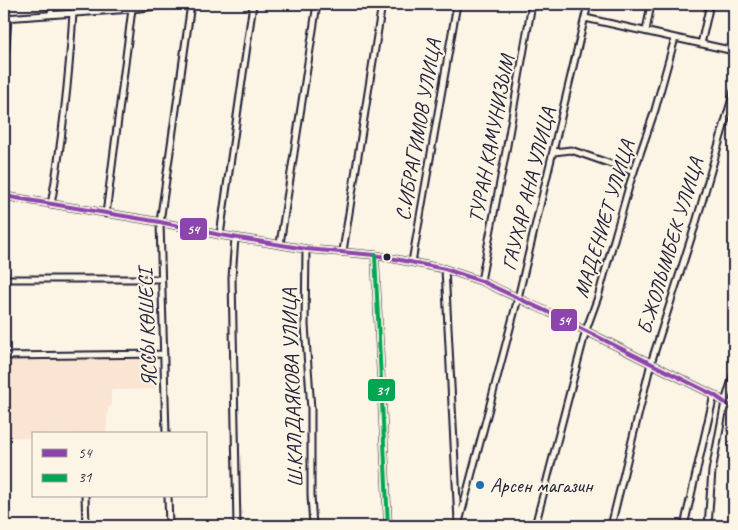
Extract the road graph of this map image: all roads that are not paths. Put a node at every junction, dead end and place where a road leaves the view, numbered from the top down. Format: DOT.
graph roads {
  1 [pos="51,4"];
  2 [pos="175,4"];
  3 [pos="190,4"];
  4 [pos="253,4"];
  5 [pos="317,4"];
  6 [pos="382,4"];
  7 [pos="457,4"];
  8 [pos="532,4"];
  9 [pos="588,4"];
  10 [pos="651,4"];
  11 [pos="710,4"];
  12 [pos="114,7"];
  13 [pos="132,9"];
  14 [pos="73,13"];
  15 [pos="51,14"];
  16 [pos="6,18"];
  17 [pos="585,18"];
  18 [pos="646,31"];
  19 [pos="675,38"];
  20 [pos="701,44"];
  21 [pos="734,51"];
  22 [pos="4,74"];
  23 [pos="734,92"];
  24 [pos="554,152"];
  25 [pos="634,172"];
  26 [pos="4,196"];
  27 [pos="51,205"];
  28 [pos="106,214"];
  29 [pos="160,222"];
  30 [pos="220,235"];
  31 [pos="235,238"];
  32 [pos="280,244"];
  33 [pos="306,248"];
  34 [pos="343,251"];
  35 [pos="375,255"];
  36 [pos="412,262"];
  37 [pos="445,269"];
  38 [pos="4,279"];
  39 [pos="161,279"];
  40 [pos="481,281"];
  41 [pos="518,298"];
  42 [pos="586,330"];
  43 [pos="164,354"];
  44 [pos="4,356"];
  45 [pos="652,363"];
  46 [pos="734,373"];
  47 [pos="714,395"];
  48 [pos="725,402"];
  49 [pos="734,409"];
  50 [pos="166,432"];
  51 [pos="85,498"];
  52 [pos="168,498"];
  53 [pos="86,526"];
  54 [pos="169,526"];
  55 [pos="237,526"];
  56 [pos="313,526"];
  57 [pos="387,526"];
  58 [pos="420,526"];
  59 [pos="458,526"];
  60 [pos="535,526"];
  61 [pos="611,526"];
  62 [pos="684,526"];
  63 [pos="708,526"];
  1 -- 15 [label="street"];
  2 -- 13 [label="street"];
  3 -- 29 [label="street, ЯССЫ КӨШЕСІ"];
  4 -- 30 [label="street"];
  5 -- 32 [label="street"];
  6 -- 34 [label="street"];
  7 -- 36 [label="street, С.ИБРАГИМОВ УЛИЦА"];
  8 -- 40 [label="street, ТУРАН КАМУНИЗЫМ"];
  9 -- 17 [label="street, ГАУХАР АНА УЛИЦА"];
  10 -- 18 [label="street"];
  11 -- 20 [label="street"];
  12 -- 13 [label="street"];
  12 -- 14 [label="street"];
  13 -- 28 [label="street"];
  14 -- 15 [label="street"];
  14 -- 27 [label="street"];
  15 -- 16 [label="street"];
  16 -- 22 [label="street"];
  17 -- 18 [label="street"];
  17 -- 24 [label="street, ГАУХАР АНА УЛИЦА"];
  18 -- 19 [label="street"];
  19 -- 20 [label="street"];
  19 -- 25 [label="street, МАДЕНИЕТ УЛИЦА"];
  20 -- 21 [label="street"];
  23 -- 45 [label="street, Б.ЖОЛЫМБЕК УЛИЦА"];
  24 -- 25 [label="street"];
  24 -- 41 [label="street, ГАУХАР АНА УЛИЦА"];
  25 -- 42 [label="street, МАДЕНИЕТ УЛИЦА"];
  26 -- 27 [label="street"];
  27 -- 28 [label="street"];
  28 -- 29 [label="street"];
  29 -- 30 [label="street"];
  29 -- 39 [label="street, ЯССЫ КӨШЕСІ"];
  30 -- 31 [label="street"];
  31 -- 32 [label="street"];
  31 -- 55 [label="street"];
  32 -- 33 [label="street"];
  33 -- 34 [label="street"];
  33 -- 56 [label="street, Ш.КАЛДАЯКОВА УЛИЦА"];
  34 -- 35 [label="street"];
  35 -- 36 [label="street"];
  35 -- 57 [label="street"];
  36 -- 37 [label="street"];
  37 -- 40 [label="street"];
  37 -- 59 [label="street"];
  38 -- 39 [label="street"];
  39 -- 43 [label="street, ЯССЫ КӨШЕСІ"];
  40 -- 41 [label="street"];
  41 -- 42 [label="street"];
  41 -- 59 [label="street, ГАУХАР АНА УЛИЦА"];
  42 -- 45 [label="street"];
  42 -- 60 [label="street, МАДЕНИЕТ УЛИЦА"];
  43 -- 44 [label="street"];
  43 -- 50 [label="street, ЯССЫ КӨШЕСІ"];
  45 -- 47 [label="street"];
  45 -- 61 [label="street, Б.ЖОЛЫМБЕК УЛИЦА"];
  46 -- 48 [label="street"];
  47 -- 48 [label="street"];
  47 -- 62 [label="street"];
  48 -- 49 [label="street"];
  48 -- 63 [label="street"];
  51 -- 53 [label="street"];
  52 -- 54 [label="street"];
  57 -- 58 [label="street"];
}
